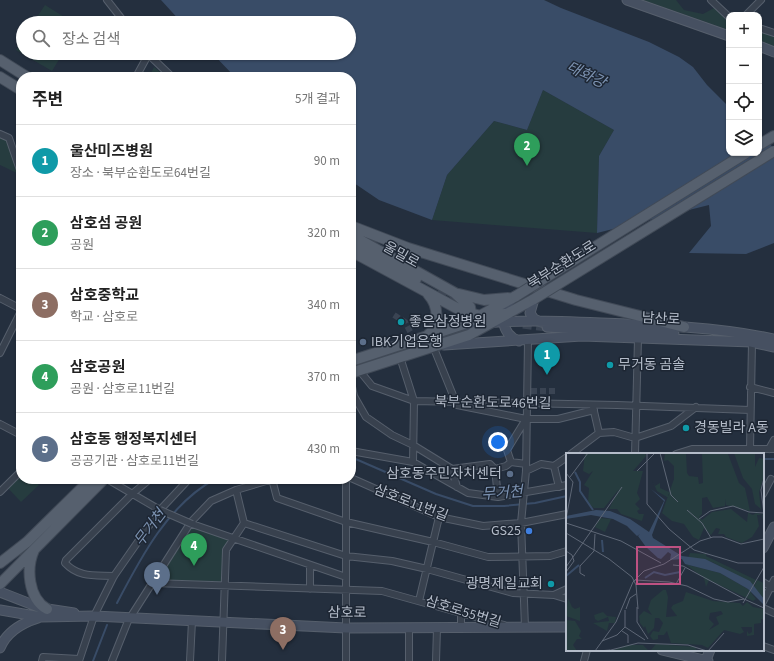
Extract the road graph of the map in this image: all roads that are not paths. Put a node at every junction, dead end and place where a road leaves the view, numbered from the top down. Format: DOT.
graph roads {
  1 [pos="107,0"];
  2 [pos="627,0"];
  3 [pos="711,0"];
  4 [pos="722,0"];
  5 [pos="761,0"];
  6 [pos="717,5"];
  7 [pos="749,12"];
  8 [pos="726,14"];
  9 [pos="119,16"];
  10 [pos="762,28"];
  11 [pos="772,30"];
  12 [pos="726,35"];
  13 [pos="762,47"];
  14 [pos="774,52"];
  15 [pos="0,60"];
  16 [pos="145,60"];
  17 [pos="154,60"];
  18 [pos="19,72"];
  19 [pos="139,72"];
  20 [pos="167,72"];
  21 [pos="0,77"];
  22 [pos="16,87"];
  23 [pos="0,134"];
  24 [pos="774,136"];
  25 [pos="762,143"];
  26 [pos="774,151"];
  27 [pos="741,156"];
  28 [pos="16,158"];
  29 [pos="356,228"];
  30 [pos="356,238"];
  31 [pos="356,246"];
  32 [pos="356,254"];
  33 [pos="438,292"];
  34 [pos="427,293"];
  35 [pos="455,293"];
  36 [pos="516,296"];
  37 [pos="0,298"];
  38 [pos="534,299"];
  39 [pos="16,307"];
  40 [pos="474,319"];
  41 [pos="501,319"];
  42 [pos="16,320"];
  43 [pos="543,324"];
  44 [pos="684,327"];
  45 [pos="426,336"];
  46 [pos="458,338"];
  47 [pos="638,339"];
  48 [pos="774,339"];
  49 [pos="524,341"];
  50 [pos="752,342"];
  51 [pos="433,346"];
  52 [pos="774,347"];
  53 [pos="0,354"];
  54 [pos="400,357"];
  55 [pos="356,359"];
  56 [pos="356,372"];
  57 [pos="356,373"];
  58 [pos="750,387"];
  59 [pos="774,393"];
  60 [pos="414,401"];
  61 [pos="455,402"];
  62 [pos="356,403"];
  63 [pos="526,403"];
  64 [pos="637,406"];
  65 [pos="593,408"];
  66 [pos="696,408"];
  67 [pos="750,410"];
  68 [pos="526,419"];
  69 [pos="0,424"];
  70 [pos="16,432"];
  71 [pos="599,433"];
  72 [pos="636,438"];
  73 [pos="774,440"];
  74 [pos="413,445"];
  75 [pos="750,449"];
  76 [pos="772,449"];
  77 [pos="356,452"];
  78 [pos="572,453"];
  79 [pos="635,453"];
  80 [pos="679,453"];
  81 [pos="566,458"];
  82 [pos="413,462"];
  83 [pos="511,462"];
  84 [pos="554,466"];
  85 [pos="526,467"];
  86 [pos="452,469"];
  87 [pos="495,469"];
  88 [pos="16,476"];
  89 [pos="773,478"];
  90 [pos="356,480"];
  91 [pos="86,484"];
  92 [pos="101,484"];
  93 [pos="115,484"];
  94 [pos="144,484"];
  95 [pos="184,484"];
  96 [pos="256,484"];
  97 [pos="274,484"];
  98 [pos="346,484"];
  99 [pos="566,485"];
  100 [pos="457,487"];
  101 [pos="559,487"];
  102 [pos="236,490"];
  103 [pos="0,492"];
  104 [pos="764,492"];
  105 [pos="522,493"];
  106 [pos="132,494"];
  107 [pos="498,496"];
  108 [pos="160,510"];
  109 [pos="566,514"];
  110 [pos="439,517"];
  111 [pos="346,522"];
  112 [pos="244,523"];
  113 [pos="521,523"];
  114 [pos="774,527"];
  115 [pos="234,539"];
  116 [pos="434,542"];
  117 [pos="21,546"];
  118 [pos="764,546"];
  119 [pos="34,548"];
  120 [pos="566,550"];
  121 [pos="0,552"];
  122 [pos="346,556"];
  123 [pos="521,557"];
  124 [pos="0,563"];
  125 [pos="310,566"];
  126 [pos="427,569"];
  127 [pos="114,576"];
  128 [pos="346,577"];
  129 [pos="774,580"];
  130 [pos="152,583"];
  131 [pos="0,584"];
  132 [pos="225,586"];
  133 [pos="772,588"];
  134 [pos="310,589"];
  135 [pos="566,589"];
  136 [pos="346,590"];
  137 [pos="0,592"];
  138 [pos="522,594"];
  139 [pos="554,595"];
  140 [pos="566,599"];
  141 [pos="764,600"];
  142 [pos="419,601"];
  143 [pos="764,608"];
  144 [pos="0,610"];
  145 [pos="44,613"];
  146 [pos="461,613"];
  147 [pos="774,613"];
  148 [pos="98,617"];
  149 [pos="128,618"];
  150 [pos="192,621"];
  151 [pos="224,622"];
  152 [pos="461,627"];
  153 [pos="514,627"];
  154 [pos="525,627"];
  155 [pos="566,627"];
  156 [pos="346,628"];
  157 [pos="409,628"];
  158 [pos="437,628"];
  159 [pos="764,646"];
  160 [pos="0,648"];
  161 [pos="774,650"];
  162 [pos="587,651"];
  163 [pos="666,651"];
  164 [pos="710,651"];
  165 [pos="79,660"];
  166 [pos="42,661"];
  167 [pos="112,661"];
  168 [pos="190,661"];
  169 [pos="222,661"];
  170 [pos="346,661"];
  171 [pos="409,661"];
  172 [pos="436,661"];
  173 [pos="584,661"];
  174 [pos="707,661"];
  1 -- 9 [label="street"];
  2 -- 12 [label="main road"];
  3 -- 6 [label="street"];
  4 -- 6 [label="street"];
  5 -- 7 [label="street"];
  6 -- 8 [label="street"];
  10 -- 11 [label="street"];
  13 -- 14 [label="main road"];
  15 -- 18 [label="main road"];
  16 -- 19 [label="street"];
  17 -- 20 [label="street"];
  21 -- 22 [label="main road"];
  23 -- 28 [label="street"];
  24 -- 25 [label="main road"];
  26 -- 38 [label="main road, 북부순환도로, bridge"];
  27 -- 36 [label="main road, 북부순환도로, bridge"];
  29 -- 44 [label="main road"];
  30 -- 35 [label="main road"];
  31 -- 33 [label="main road, 울밀로"];
  32 -- 34 [label="main road"];
  34 -- 40 [label="main road"];
  34 -- 45 [label="main road"];
  35 -- 36 [label="main road"];
  35 -- 40 [label="main road"];
  36 -- 40 [label="main road, 북부순환도로"];
  36 -- 41 [label="main road"];
  37 -- 39 [label="street"];
  38 -- 41 [label="main road, 북부순환도로"];
  38 -- 43 [label="main road"];
  40 -- 41 [label="main road"];
  40 -- 45 [label="main road, 북부순환도로"];
  40 -- 46 [label="main road"];
  41 -- 43 [label="main road"];
  41 -- 46 [label="main road, 북부순환도로"];
  41 -- 49 [label="main road"];
  42 -- 53 [label="street"];
  43 -- 44 [label="main road, 남산로"];
  43 -- 50 [label="main road, 남산로"];
  44 -- 48 [label="main road, 남산로"];
  45 -- 55 [label="main road, 북부순환도로"];
  46 -- 51 [label="main road, 북부순환도로"];
  47 -- 49 [label="main road"];
  47 -- 50 [label="main road"];
  47 -- 64 [label="street"];
  49 -- 51 [label="main road"];
  49 -- 63 [label="street"];
  50 -- 52 [label="main road, 남산로"];
  50 -- 58 [label="street"];
  51 -- 54 [label="main road, 북부순환도로"];
  51 -- 61 [label="street"];
  54 -- 56 [label="main road, 북부순환도로"];
  54 -- 60 [label="street"];
  57 -- 60 [label="street, 북부순환도로46번길"];
  58 -- 59 [label="street"];
  58 -- 67 [label="street"];
  60 -- 61 [label="street, 북부순환도로46번길"];
  60 -- 74 [label="street"];
  61 -- 63 [label="street, 북부순환도로46번길"];
  61 -- 68 [label="street"];
  62 -- 74 [label="street"];
  63 -- 65 [label="street, 북부순환도로46번길"];
  63 -- 68 [label="street"];
  64 -- 65 [label="street, 북부순환도로46번길"];
  64 -- 66 [label="street, 북부순환도로46번길"];
  64 -- 72 [label="street"];
  65 -- 68 [label="street"];
  65 -- 71 [label="street"];
  66 -- 67 [label="street, 북부순환도로46번길"];
  66 -- 72 [label="street"];
  67 -- 75 [label="street"];
  68 -- 83 [label="street"];
  68 -- 85 [label="street"];
  69 -- 70 [label="street"];
  71 -- 72 [label="street"];
  71 -- 78 [label="street"];
  72 -- 79 [label="street"];
  73 -- 76 [label="street"];
  74 -- 82 [label="street"];
  74 -- 86 [label="street"];
  75 -- 76 [label="street"];
  75 -- 80 [label="street"];
  77 -- 82 [label="street"];
  81 -- 84 [label="street"];
  82 -- 100 [label="street"];
  83 -- 85 [label="street"];
  83 -- 87 [label="street"];
  84 -- 85 [label="street"];
  84 -- 101 [label="street"];
  85 -- 105 [label="street"];
  86 -- 87 [label="street"];
  86 -- 100 [label="street"];
  87 -- 107 [label="street"];
  88 -- 103 [label="street"];
  89 -- 104 [label="street"];
  90 -- 110 [label="street, 삼호로11번길"];
  91 -- 117 [label="main road"];
  92 -- 119 [label="main road"];
  93 -- 106 [label="street"];
  94 -- 106 [label="street"];
  95 -- 108 [label="street"];
  96 -- 102 [label="street"];
  97 -- 111 [label="street"];
  98 -- 111 [label="street"];
  99 -- 101 [label="street"];
  100 -- 107 [label="street"];
  101 -- 105 [label="street"];
  102 -- 112 [label="street"];
  102 -- 130 [label="street"];
  105 -- 107 [label="street"];
  105 -- 113 [label="street"];
  106 -- 108 [label="street"];
  106 -- 127 [label="street"];
  108 -- 115 [label="street, bridge"];
  108 -- 127 [label="street"];
  109 -- 113 [label="street, 삼호로11번길"];
  110 -- 113 [label="street, 삼호로11번길"];
  110 -- 116 [label="street, 삼호로55번길"];
  111 -- 116 [label="street"];
  111 -- 122 [label="street"];
  112 -- 115 [label="street"];
  112 -- 122 [label="street"];
  113 -- 123 [label="street"];
  114 -- 118 [label="main road"];
  115 -- 125 [label="street"];
  115 -- 132 [label="street"];
  116 -- 123 [label="street"];
  116 -- 126 [label="street, 삼호로55번길"];
  117 -- 121 [label="main road"];
  117 -- 124 [label="main road"];
  119 -- 131 [label="main road"];
  119 -- 145 [label="main road"];
  120 -- 123 [label="street"];
  122 -- 126 [label="street"];
  122 -- 128 [label="street"];
  123 -- 138 [label="street"];
  125 -- 128 [label="street"];
  125 -- 134 [label="street"];
  126 -- 138 [label="street"];
  126 -- 142 [label="street, 삼호로55번길"];
  127 -- 148 [label="street"];
  128 -- 136 [label="street"];
  129 -- 133 [label="street"];
  130 -- 132 [label="street"];
  130 -- 149 [label="street"];
  132 -- 134 [label="street"];
  132 -- 151 [label="street"];
  133 -- 141 [label="street"];
  134 -- 136 [label="street"];
  135 -- 139 [label="street"];
  136 -- 142 [label="street"];
  136 -- 156 [label="street"];
  137 -- 145 [label="main road"];
  138 -- 139 [label="street"];
  138 -- 154 [label="street"];
  139 -- 140 [label="street"];
  142 -- 146 [label="street, 삼호로55번길"];
  143 -- 147 [label="street"];
  144 -- 145 [label="main road"];
  145 -- 148 [label="main road, 삼호로"];
  145 -- 160 [label="main road"];
  146 -- 152 [label="street"];
  146 -- 153 [label="street, 삼호로55번길"];
  148 -- 149 [label="main road, 삼호로"];
  148 -- 165 [label="street"];
  149 -- 150 [label="main road, 삼호로"];
  149 -- 167 [label="street"];
  150 -- 151 [label="main road, 삼호로"];
  150 -- 168 [label="street"];
  151 -- 156 [label="main road, 삼호로"];
  151 -- 169 [label="street"];
  152 -- 153 [label="main road, 삼호로"];
  152 -- 158 [label="main road, 삼호로"];
  153 -- 154 [label="main road, 삼호로"];
  154 -- 155 [label="main road, 삼호로"];
  156 -- 157 [label="main road, 삼호로"];
  156 -- 170 [label="street"];
  157 -- 158 [label="main road, 삼호로"];
  157 -- 171 [label="street"];
  158 -- 172 [label="street"];
  159 -- 161 [label="street"];
  162 -- 173 [label="street"];
  163 -- 174 [label="main road"];
  164 -- 174 [label="main road"];
  165 -- 166 [label="street"];
}
